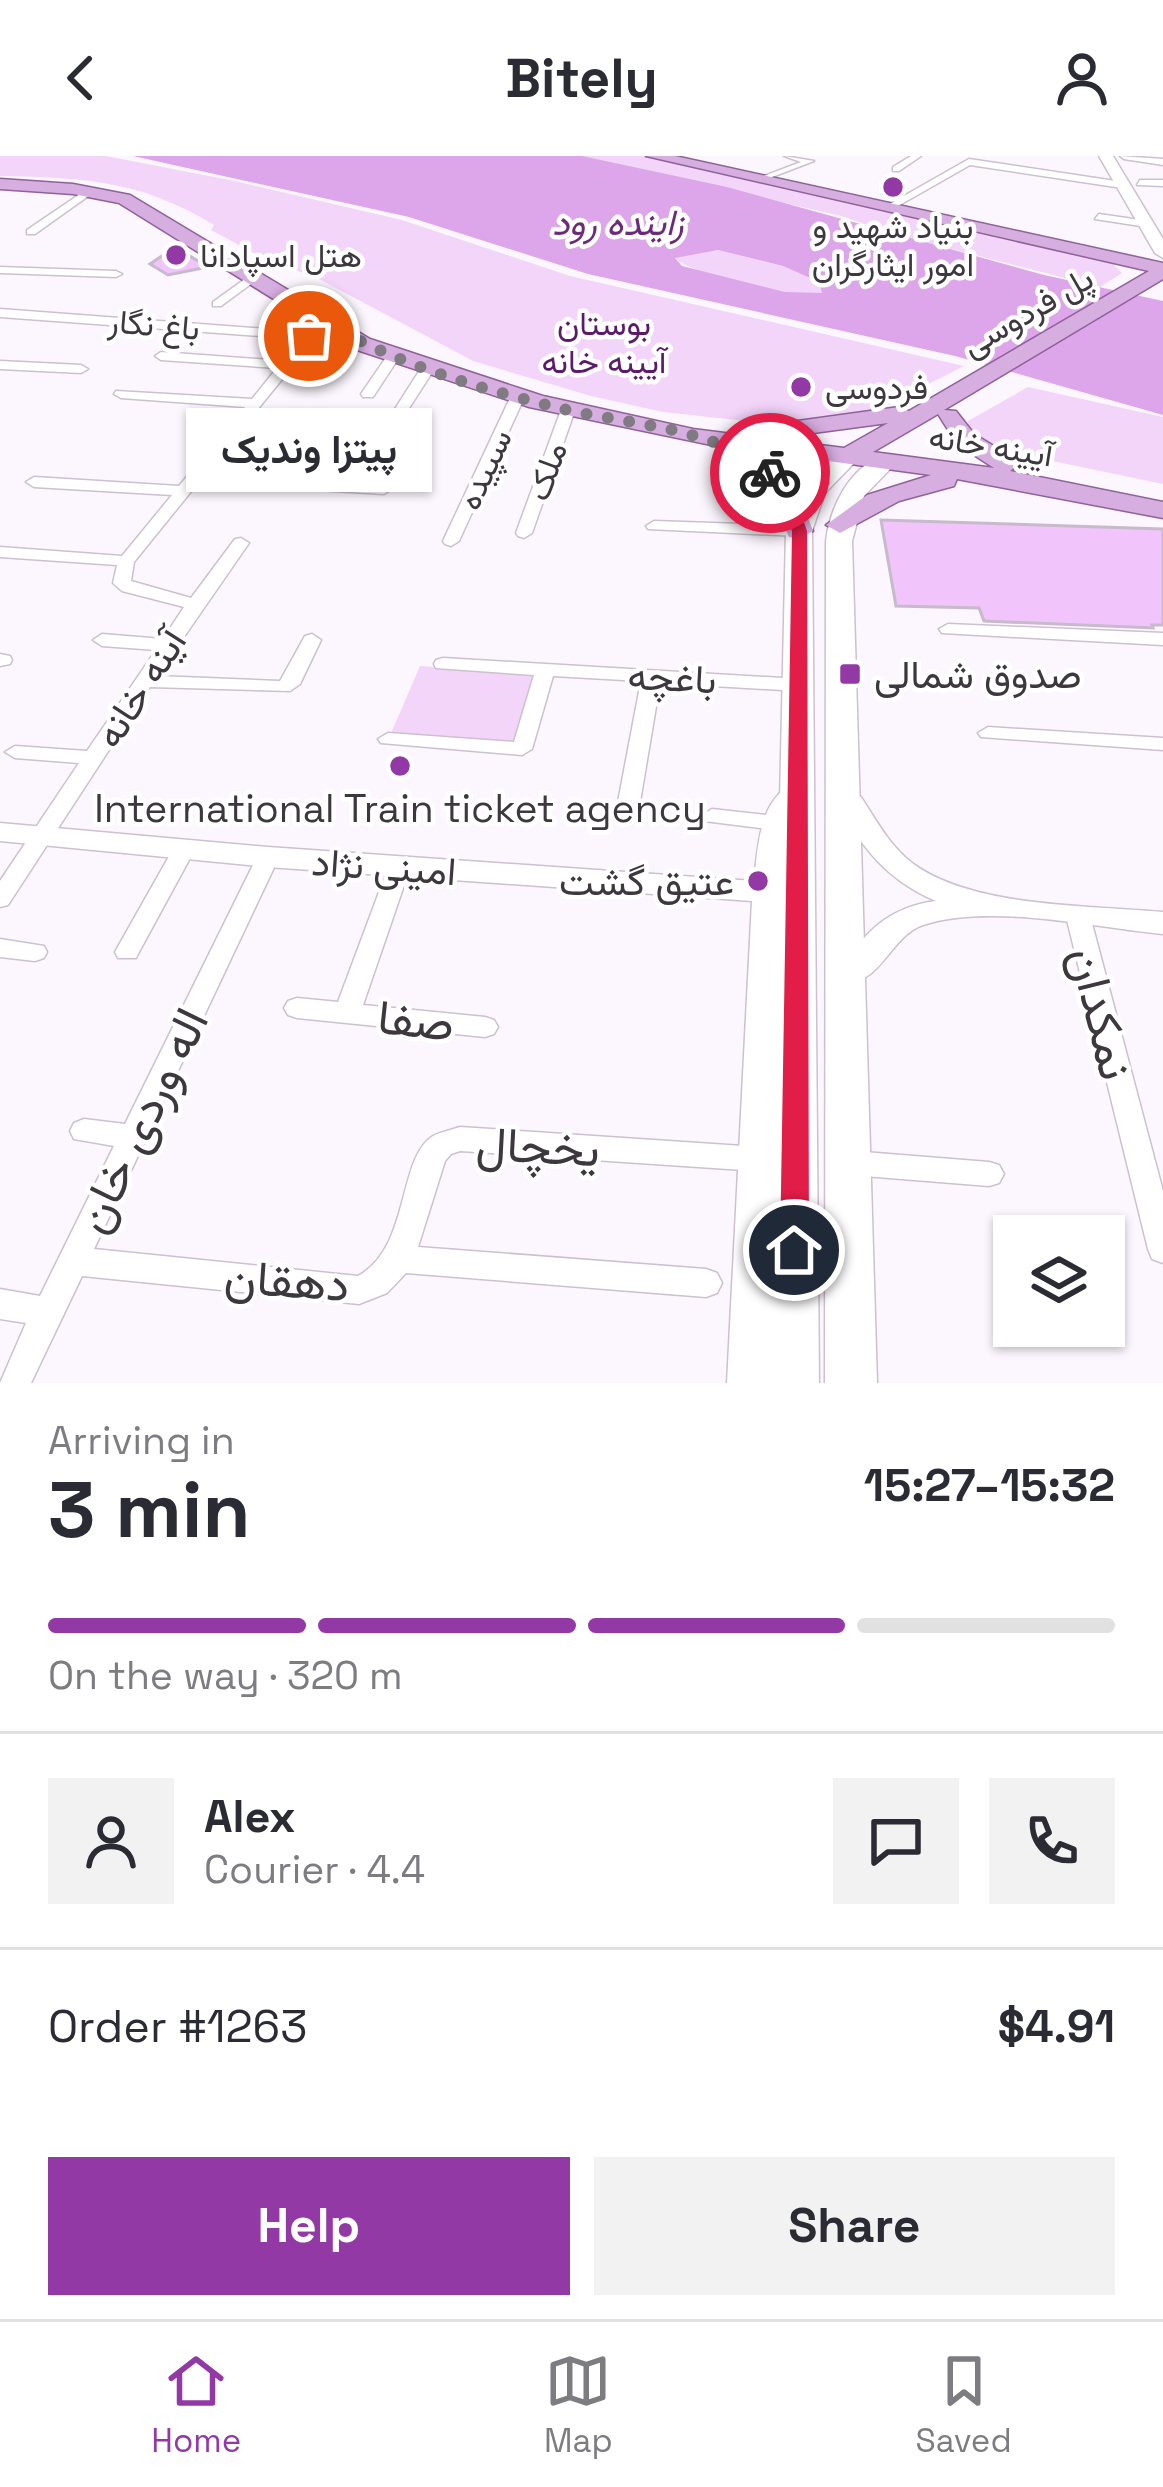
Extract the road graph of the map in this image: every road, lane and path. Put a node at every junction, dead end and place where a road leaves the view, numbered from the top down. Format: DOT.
graph roads {
  1 [pos="654,156"];
  2 [pos="675,156"];
  3 [pos="788,156"];
  4 [pos="917,156"];
  5 [pos="1071,156"];
  6 [pos="1115,157"];
  7 [pos="1163,163"];
  8 [pos="896,169"];
  9 [pos="766,179"];
  10 [pos="1163,183"];
  11 [pos="3,185"];
  12 [pos="1143,189"];
  13 [pos="89,192"];
  14 [pos="890,207"];
  15 [pos="1099,217"];
  16 [pos="1155,220"];
  17 [pos="31,232"];
  18 [pos="0,269"];
  19 [pos="116,274"];
  20 [pos="1159,274"];
  21 [pos="253,278"];
  22 [pos="217,304"];
  23 [pos="0,313"];
  24 [pos="316,328"];
  25 [pos="161,356"];
  26 [pos="394,356"];
  27 [pos="288,360"];
  28 [pos="0,365"];
  29 [pos="428,368"];
  30 [pos="81,369"];
  31 [pos="121,394"];
  32 [pos="368,394"];
  33 [pos="518,396"];
  34 [pos="253,403"];
  35 [pos="568,410"];
  36 [pos="937,412"];
  37 [pos="740,432"];
  38 [pos="411,436"];
  39 [pos="708,438"];
  40 [pos="874,454"];
  41 [pos="1005,471"];
  42 [pos="34,482"];
  43 [pos="186,484"];
  44 [pos="384,489"];
  45 [pos="1163,491"];
  46 [pos="1163,510"];
  47 [pos="840,525"];
  48 [pos="654,526"];
  49 [pos="799,531"];
  50 [pos="524,533"];
  51 [pos="451,542"];
  52 [pos="242,543"];
  53 [pos="0,552"];
  54 [pos="126,561"];
  55 [pos="195,604"];
  56 [pos="948,629"];
  57 [pos="1163,639"];
  58 [pos="102,640"];
  59 [pos="312,640"];
  60 [pos="169,644"];
  61 [pos="442,664"];
  62 [pos="544,670"];
  63 [pos="652,676"];
  64 [pos="144,681"];
  65 [pos="799,685"];
  66 [pos="988,733"];
  67 [pos="388,739"];
  68 [pos="1163,744"];
  69 [pos="15,752"];
  70 [pos="94,758"];
  71 [pos="799,790"];
  72 [pos="846,794"];
  73 [pos="629,802"];
  74 [pos="712,817"];
  75 [pos="775,823"];
  76 [pos="0,832"];
  77 [pos="43,835"];
  78 [pos="184,849"];
  79 [pos="268,857"];
  80 [pos="399,868"];
  81 [pos="802,896"];
  82 [pos="0,899"];
  83 [pos="987,908"];
  84 [pos="1078,916"];
  85 [pos="1163,923"];
  86 [pos="0,948"];
  87 [pos="35,952"];
  88 [pos="128,952"];
  89 [pos="857,971"];
  90 [pos="297,1008"];
  91 [pos="347,1013"];
  92 [pos="485,1027"];
  93 [pos="84,1131"];
  94 [pos="133,1137"];
  95 [pos="758,1159"];
  96 [pos="864,1163"];
  97 [pos="988,1174"];
  98 [pos="1163,1249"];
  99 [pos="400,1259"];
  100 [pos="73,1261"];
  101 [pos="706,1283"];
  102 [pos="0,1304"];
  103 [pos="49,1312"];
  104 [pos="14,1383"];
  105 [pos="748,1383"];
  106 [pos="793,1383"];
  107 [pos="851,1383"];
  108 [pos="873,1383"];
  1 -- 9 [label="main road"];
  2 -- 9 [label="main road"];
  3 -- 9 [label="street"];
  4 -- 8 [label="street"];
  5 -- 6 [label="street"];
  6 -- 7 [label="street"];
  6 -- 12 [label="main road"];
  9 -- 14 [label="main road"];
  10 -- 12 [label="street"];
  11 -- 13 [label="main road, آیینه خانه"];
  11 -- 37 [label="main road, آیینه خانه"];
  12 -- 14 [label="street"];
  12 -- 16 [label="main road"];
  12 -- 16 [label="main road"];
  13 -- 17 [label="street"];
  13 -- 21 [label="main road, آیینه خانه"];
  14 -- 20 [label="main road"];
  14 -- 20 [label="main road"];
  15 -- 16 [label="street"];
  16 -- 20 [label="main road"];
  18 -- 19 [label="street"];
  20 -- 36 [label="main road, پل فردوسی"];
  20 -- 36 [label="main road, پل فردوسی"];
  21 -- 22 [label="street"];
  21 -- 24 [label="main road, آیینه خانه"];
  23 -- 24 [label="street, باغ نگار"];
  24 -- 26 [label="main road, آیینه خانه"];
  24 -- 27 [label="street"];
  25 -- 27 [label="street"];
  26 -- 29 [label="main road, آیینه خانه"];
  26 -- 32 [label="street"];
  27 -- 34 [label="street"];
  28 -- 30 [label="street"];
  29 -- 33 [label="main road, آیینه خانه"];
  29 -- 38 [label="street"];
  31 -- 34 [label="street"];
  33 -- 35 [label="main road, آیینه خانه"];
  33 -- 51 [label="street, سپیده"];
  34 -- 43 [label="street"];
  35 -- 39 [label="main road, آیینه خانه"];
  35 -- 50 [label="street, ملک"];
  36 -- 37 [label="main road"];
  36 -- 40 [label="main road, پل فردوسی"];
  36 -- 40 [label="main road, پل فردوسی"];
  36 -- 41 [label="main road"];
  37 -- 40 [label="main road, آیینه خانه"];
  39 -- 40 [label="main road, آیینه خانه"];
  39 -- 49 [label="main road"];
  40 -- 41 [label="main road, آیینه خانه"];
  40 -- 47 [label="main road"];
  40 -- 49 [label="main road"];
  41 -- 45 [label="main road, آیینه خانه"];
  41 -- 46 [label="main road, آیینه خانه"];
  41 -- 47 [label="main road"];
  42 -- 43 [label="street"];
  43 -- 44 [label="street"];
  43 -- 54 [label="street"];
  47 -- 72 [label="main road"];
  48 -- 49 [label="street"];
  49 -- 65 [label="main road"];
  52 -- 55 [label="street"];
  53 -- 54 [label="street"];
  54 -- 55 [label="street, آینه خانه"];
  55 -- 60 [label="street, آینه خانه"];
  56 -- 57 [label="street"];
  58 -- 60 [label="street"];
  59 -- 64 [label="street"];
  60 -- 64 [label="street, آینه خانه"];
  61 -- 62 [label="street, باغچه"];
  62 -- 63 [label="street, باغچه"];
  62 -- 67 [label="street"];
  63 -- 65 [label="street, باغچه"];
  63 -- 73 [label="street"];
  64 -- 70 [label="street, آینه خانه"];
  65 -- 71 [label="main road"];
  66 -- 68 [label="street"];
  69 -- 70 [label="street"];
  70 -- 77 [label="street, آینه خانه"];
  71 -- 75 [label="street"];
  71 -- 81 [label="main road"];
  72 -- 81 [label="main road"];
  72 -- 83 [label="street"];
  72 -- 89 [label="street"];
  74 -- 75 [label="street"];
  75 -- 81 [label="street"];
  76 -- 77 [label="street, امینی نژاد"];
  77 -- 78 [label="street, امینی نژاد"];
  77 -- 82 [label="street, آینه خانه"];
  78 -- 79 [label="street, امینی نژاد"];
  78 -- 88 [label="street"];
  79 -- 80 [label="street, امینی نژاد"];
  79 -- 94 [label="street, اله وردی خان"];
  80 -- 81 [label="street, امینی نژاد"];
  80 -- 91 [label="street, صفا"];
  81 -- 95 [label="street"];
  81 -- 106 [label="main road"];
  81 -- 107 [label="main road"];
  83 -- 84 [label="street"];
  83 -- 89 [label="street"];
  84 -- 85 [label="street"];
  84 -- 98 [label="street, نمکدان"];
  86 -- 87 [label="street"];
  89 -- 96 [label="street"];
  90 -- 91 [label="street, صفا"];
  91 -- 92 [label="street, صفا"];
  93 -- 94 [label="street"];
  94 -- 100 [label="street, اله وردی خان"];
  95 -- 99 [label="street, یخچال"];
  95 -- 105 [label="street"];
  96 -- 97 [label="street"];
  96 -- 108 [label="street"];
  99 -- 100 [label="street, دهقان"];
  99 -- 101 [label="street, دهقان"];
  100 -- 103 [label="street, اله وردی خان"];
  102 -- 103 [label="street"];
  103 -- 104 [label="street, اله وردی خان"];
}
